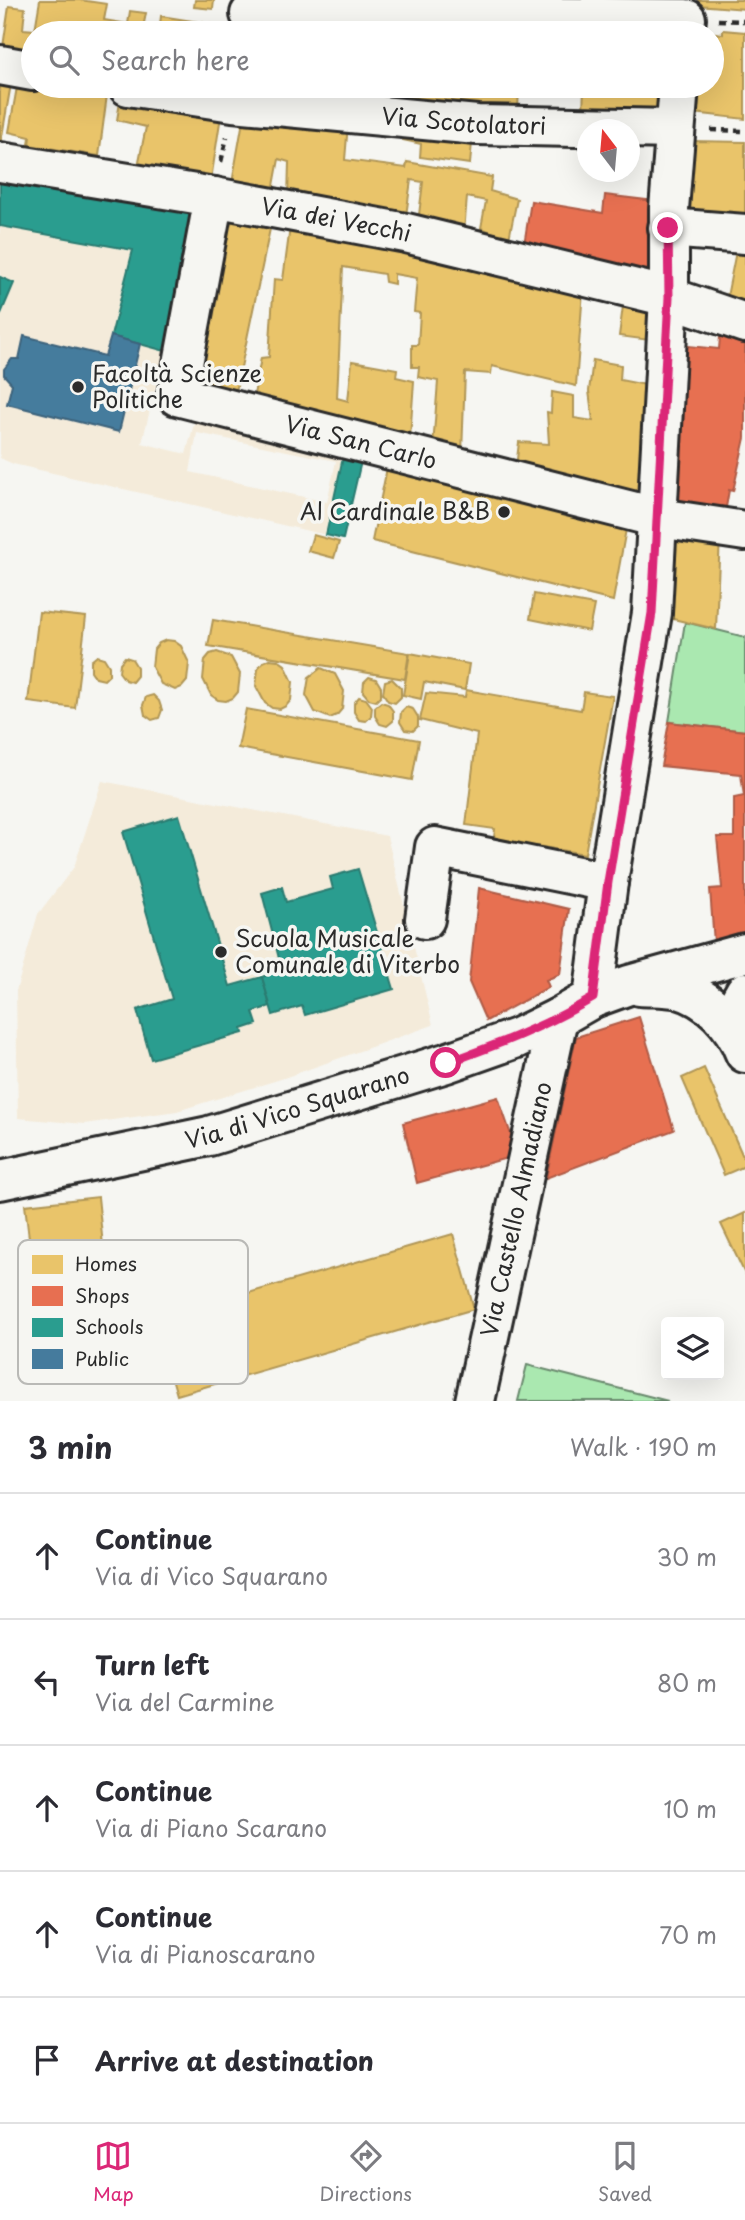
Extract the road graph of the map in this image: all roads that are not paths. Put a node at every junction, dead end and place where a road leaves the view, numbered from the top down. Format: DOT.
graph roads {
  1 [pos="250,14"];
  2 [pos="686,17"];
  3 [pos="0,65"];
  4 [pos="21,69"];
  5 [pos="207,98"];
  6 [pos="678,98"];
  7 [pos="675,129"];
  8 [pos="0,162"];
  9 [pos="214,197"];
  10 [pos="668,228"];
  11 [pos="745,234"];
  12 [pos="669,297"];
  13 [pos="745,323"];
  14 [pos="745,531"];
  15 [pos="657,537"];
  16 [pos="608,882"];
  17 [pos="425,919"];
  18 [pos="745,953"];
  19 [pos="629,985"];
  20 [pos="745,992"];
  21 [pos="593,998"];
  22 [pos="558,1018"];
  23 [pos="742,1045"];
  24 [pos="0,1180"];
  25 [pos="475,1401"];
  1 -- 2 [label="street"];
  3 -- 4 [label="street"];
  5 -- 7 [label="street, Via Scotolatori"];
  6 -- 7 [label="street"];
  7 -- 10 [label="street"];
  8 -- 9 [label="street, Via dei Vecchi"];
  9 -- 12 [label="street, Via dei Vecchi"];
  9 -- 15 [label="street, Via San Carlo"];
  10 -- 11 [label="street"];
  10 -- 12 [label="street"];
  12 -- 13 [label="street, Via dei Vecchi"];
  12 -- 15 [label="street"];
  14 -- 15 [label="street"];
  15 -- 16 [label="street"];
  16 -- 17 [label="street"];
  16 -- 21 [label="street"];
  18 -- 19 [label="street, Via di Vico Squarano"];
  19 -- 21 [label="street, Via di Vico Squarano"];
  19 -- 23 [label="street"];
  20 -- 23 [label="street"];
  21 -- 22 [label="street, Via di Vico Squarano"];
  22 -- 24 [label="street, Via di Vico Squarano"];
  22 -- 25 [label="street, Via Castello Almadiano"];
}
